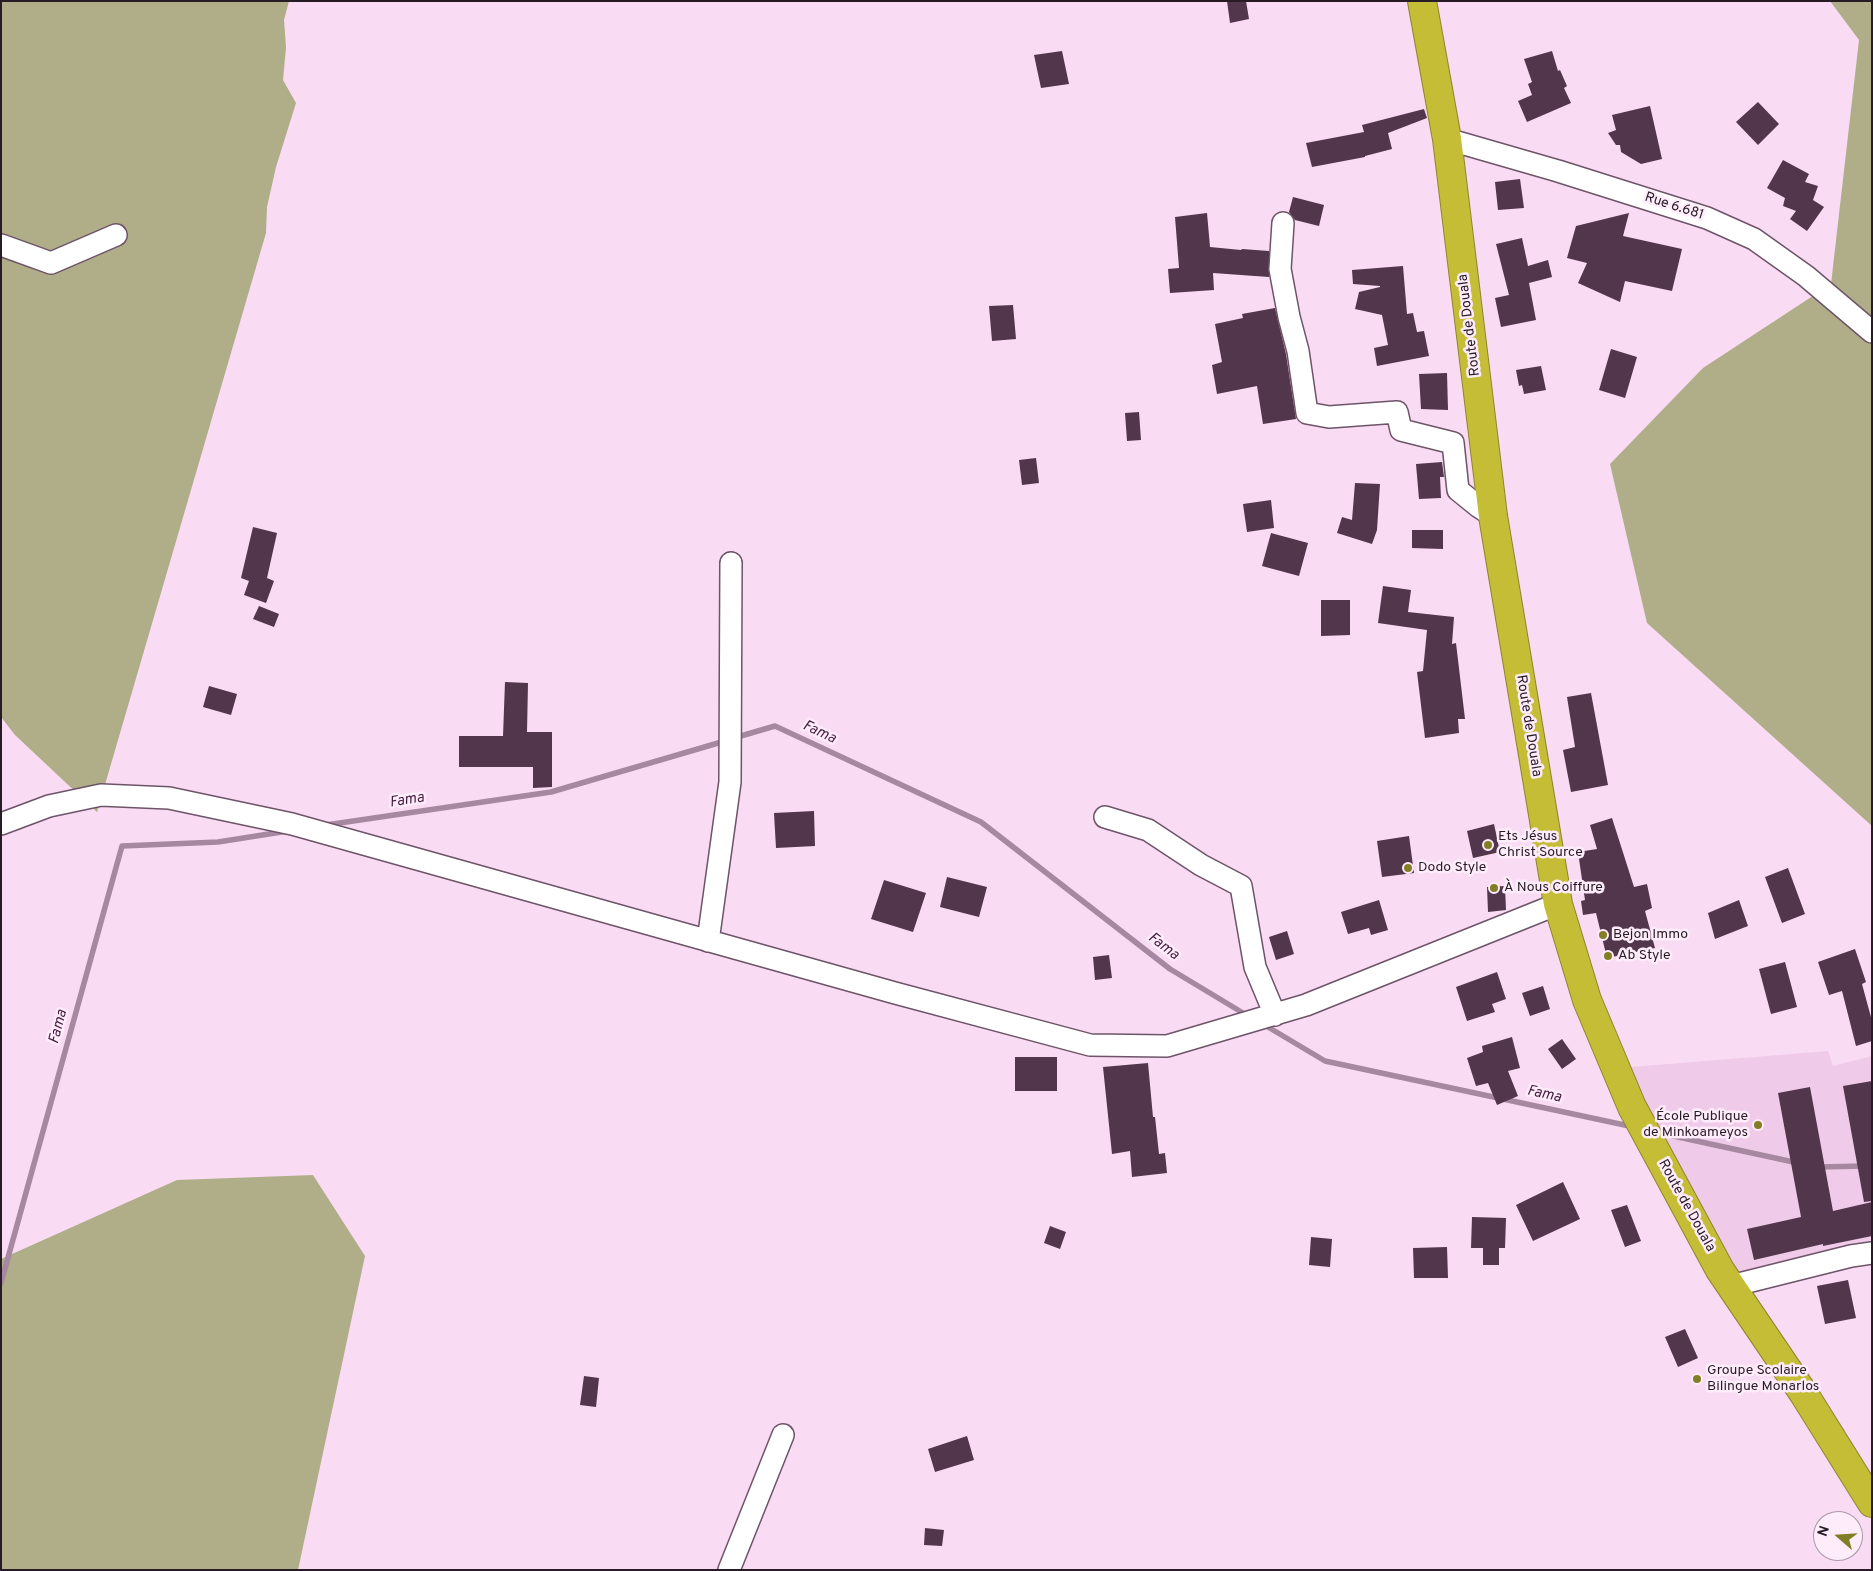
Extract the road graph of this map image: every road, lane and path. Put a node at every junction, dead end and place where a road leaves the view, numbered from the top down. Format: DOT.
graph roads {
  1 [pos="1422,1"];
  2 [pos="1447,139"];
  3 [pos="1283,223"];
  4 [pos="116,235"];
  5 [pos="1,245"];
  6 [pos="1872,332"];
  7 [pos="1493,516"];
  8 [pos="731,563"];
  9 [pos="1105,817"];
  10 [pos="1,824"];
  11 [pos="1558,904"];
  12 [pos="708,941"];
  13 [pos="1274,1015"];
  14 [pos="1872,1253"];
  15 [pos="1731,1286"];
  16 [pos="783,1435"];
  17 [pos="1872,1503"];
  18 [pos="729,1570"];
  1 -- 2 [label="highway, Route de Douala"];
  2 -- 6 [label="street, Rue 6.681"];
  2 -- 7 [label="highway, Route de Douala"];
  3 -- 7 [label="street"];
  4 -- 5 [label="street"];
  7 -- 11 [label="highway, Route de Douala"];
  8 -- 12 [label="street"];
  9 -- 13 [label="street"];
  10 -- 12 [label="street"];
  11 -- 13 [label="street"];
  11 -- 15 [label="highway, Route de Douala"];
  12 -- 13 [label="street"];
  14 -- 15 [label="street"];
  15 -- 17 [label="highway, Route de Douala"];
  16 -- 18 [label="street"];
}
